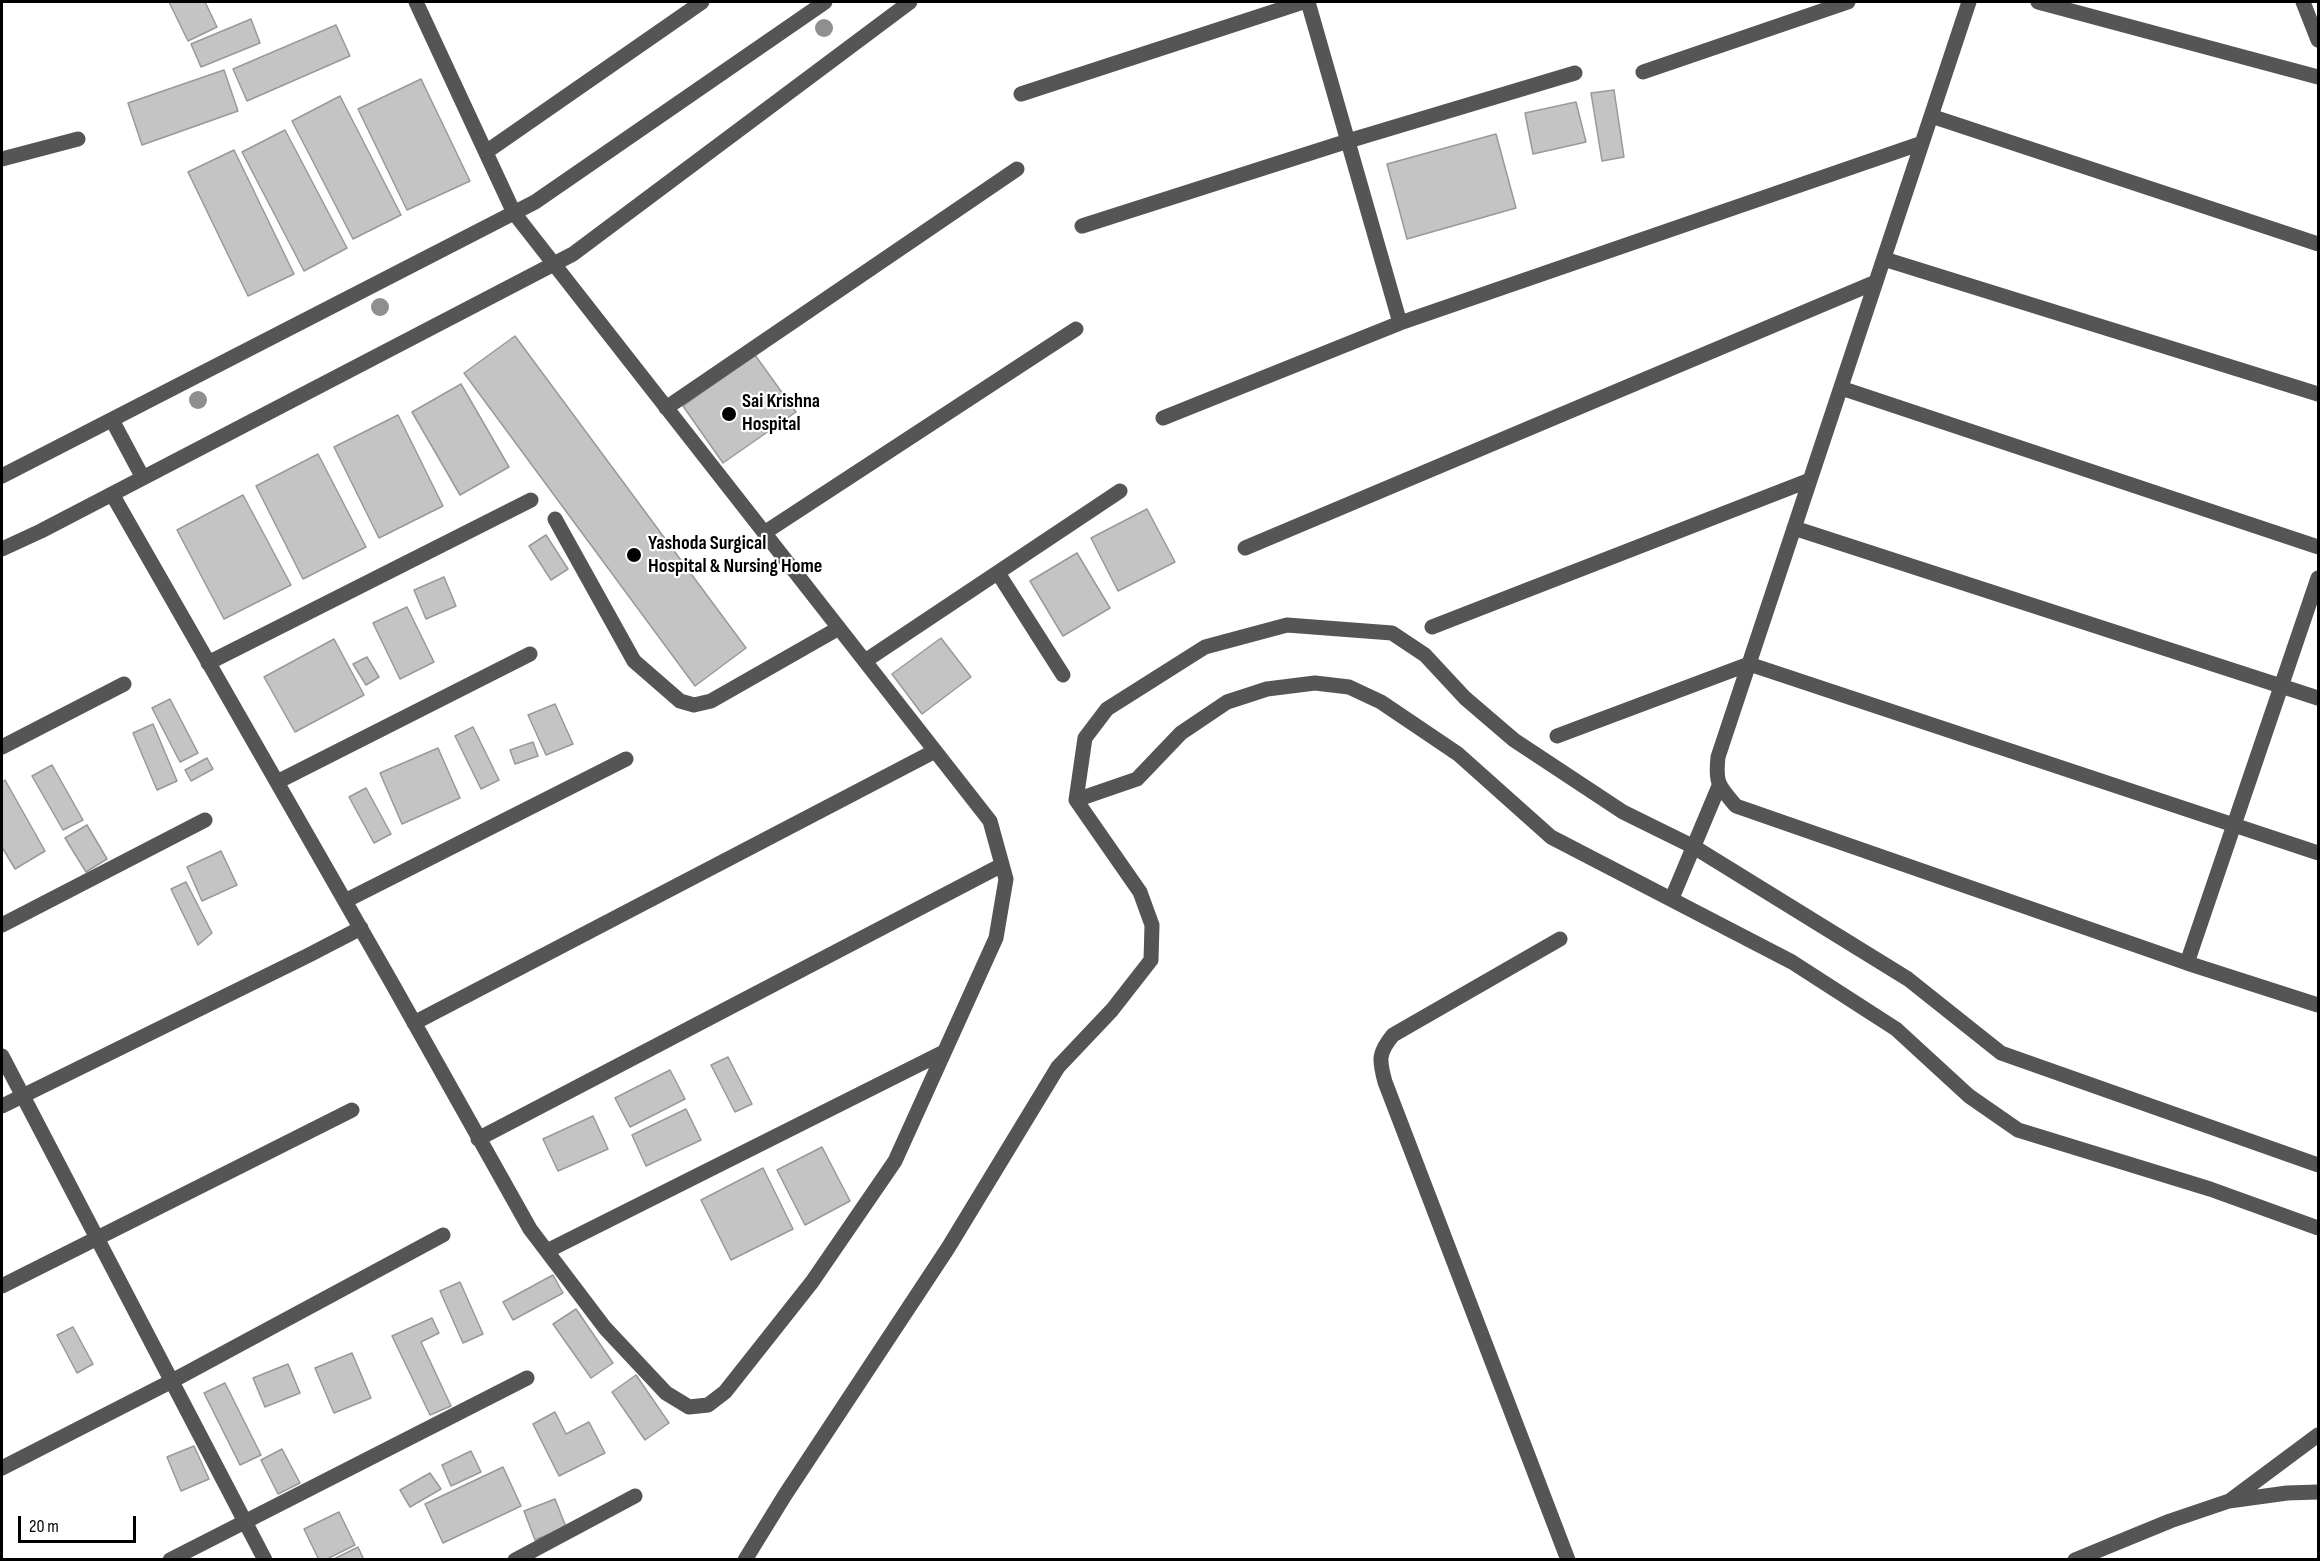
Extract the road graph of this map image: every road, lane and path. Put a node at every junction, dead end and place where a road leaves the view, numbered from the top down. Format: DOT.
graph roads {
  1 [pos="416,2"];
  2 [pos="702,2"];
  3 [pos="825,2"];
  4 [pos="910,2"];
  5 [pos="1303,2"];
  6 [pos="1308,2"];
  7 [pos="1848,2"];
  8 [pos="1969,2"];
  9 [pos="2038,2"];
  10 [pos="2303,2"];
  11 [pos="2319,40"];
  12 [pos="1643,72"];
  13 [pos="1575,73"];
  14 [pos="2319,77"];
  15 [pos="1022,94"];
  16 [pos="1931,116"];
  17 [pos="78,139"];
  18 [pos="1348,141"];
  19 [pos="1922,143"];
  20 [pos="486,152"];
  21 [pos="2,159"];
  22 [pos="1017,169"];
  23 [pos="514,213"];
  24 [pos="1082,226"];
  25 [pos="2319,244"];
  26 [pos="1884,259"];
  27 [pos="553,263"];
  28 [pos="1876,282"];
  29 [pos="1400,323"];
  30 [pos="1076,328"];
  31 [pos="1841,388"];
  32 [pos="2319,394"];
  33 [pos="666,408"];
  34 [pos="1163,418"];
  35 [pos="112,420"];
  36 [pos="2,476"];
  37 [pos="143,478"];
  38 [pos="1810,480"];
  39 [pos="1119,491"];
  40 [pos="112,494"];
  41 [pos="531,500"];
  42 [pos="555,519"];
  43 [pos="1794,528"];
  44 [pos="764,533"];
  45 [pos="2319,547"];
  46 [pos="1245,548"];
  47 [pos="2,549"];
  48 [pos="998,573"];
  49 [pos="2319,578"];
  50 [pos="1432,627"];
  51 [pos="839,628"];
  52 [pos="530,654"];
  53 [pos="865,661"];
  54 [pos="208,663"];
  55 [pos="1749,664"];
  56 [pos="1063,675"];
  57 [pos="124,684"];
  58 [pos="2282,686"];
  59 [pos="2319,698"];
  60 [pos="1557,736"];
  61 [pos="2,747"];
  62 [pos="935,751"];
  63 [pos="626,759"];
  64 [pos="277,782"];
  65 [pos="1719,786"];
  66 [pos="1076,800"];
  67 [pos="205,820"];
  68 [pos="2234,825"];
  69 [pos="1694,847"];
  70 [pos="2319,854"];
  71 [pos="1002,865"];
  72 [pos="1672,898"];
  73 [pos="345,901"];
  74 [pos="2,925"];
  75 [pos="361,928"];
  76 [pos="1560,939"];
  77 [pos="2187,963"];
  78 [pos="2319,1005"];
  79 [pos="414,1023"];
  80 [pos="944,1052"];
  81 [pos="2,1056"];
  82 [pos="22,1095"];
  83 [pos="2,1106"];
  84 [pos="352,1110"];
  85 [pos="478,1139"];
  86 [pos="2319,1165"];
  87 [pos="2319,1228"];
  88 [pos="443,1235"];
  89 [pos="96,1237"];
  90 [pos="547,1251"];
  91 [pos="2,1286"];
  92 [pos="528,1378"];
  93 [pos="172,1381"];
  94 [pos="2319,1435"];
  95 [pos="2,1468"];
  96 [pos="2319,1492"];
  97 [pos="635,1496"];
  98 [pos="2229,1501"];
  99 [pos="244,1521"];
  100 [pos="170,1560"];
  101 [pos="265,1560"];
  102 [pos="514,1560"];
  103 [pos="745,1560"];
  104 [pos="1568,1560"];
  105 [pos="2075,1560"];
  1 -- 20 [label="street"];
  2 -- 20 [label="street"];
  3 -- 23 [label="street"];
  4 -- 27 [label="street"];
  5 -- 15 [label="street"];
  6 -- 18 [label="street"];
  7 -- 12 [label="street"];
  8 -- 16 [label="street"];
  9 -- 14 [label="street"];
  10 -- 11 [label="street"];
  13 -- 18 [label="street"];
  16 -- 19 [label="street"];
  16 -- 25 [label="street"];
  17 -- 21 [label="street"];
  18 -- 24 [label="street"];
  18 -- 29 [label="street"];
  19 -- 26 [label="street"];
  19 -- 29 [label="street"];
  20 -- 23 [label="street"];
  22 -- 33 [label="street"];
  23 -- 27 [label="street"];
  23 -- 35 [label="street"];
  26 -- 28 [label="street"];
  26 -- 32 [label="street"];
  27 -- 33 [label="street"];
  27 -- 37 [label="street"];
  28 -- 31 [label="street"];
  28 -- 46 [label="street"];
  29 -- 34 [label="street"];
  30 -- 44 [label="street"];
  31 -- 38 [label="street"];
  31 -- 45 [label="street"];
  33 -- 44 [label="street"];
  35 -- 36 [label="street"];
  35 -- 37 [label="street"];
  37 -- 40 [label="street"];
  38 -- 43 [label="street"];
  38 -- 50 [label="street"];
  39 -- 48 [label="street"];
  40 -- 47 [label="street"];
  40 -- 54 [label="street"];
  41 -- 54 [label="street"];
  42 -- 51 [label="street"];
  43 -- 55 [label="street"];
  43 -- 58 [label="street"];
  44 -- 51 [label="street"];
  48 -- 53 [label="street"];
  48 -- 56 [label="street"];
  49 -- 58 [label="street"];
  51 -- 53 [label="street"];
  52 -- 64 [label="street"];
  53 -- 62 [label="street"];
  54 -- 64 [label="street"];
  55 -- 60 [label="street"];
  55 -- 65 [label="street"];
  55 -- 68 [label="street"];
  57 -- 61 [label="street"];
  58 -- 59 [label="street"];
  58 -- 68 [label="street"];
  62 -- 71 [label="street"];
  62 -- 79 [label="street"];
  63 -- 73 [label="street"];
  64 -- 73 [label="street"];
  65 -- 69 [label="street"];
  65 -- 77 [label="street"];
  66 -- 69 [label="street"];
  66 -- 72 [label="street"];
  66 -- 103 [label="street"];
  67 -- 74 [label="street"];
  68 -- 70 [label="street"];
  68 -- 77 [label="street"];
  69 -- 72 [label="street"];
  69 -- 86 [label="street"];
  71 -- 80 [label="street"];
  71 -- 85 [label="street"];
  72 -- 87 [label="street"];
  73 -- 75 [label="street"];
  75 -- 79 [label="street"];
  75 -- 82 [label="street"];
  76 -- 104 [label="street"];
  77 -- 78 [label="street"];
  79 -- 85 [label="street"];
  80 -- 90 [label="street"];
  80 -- 90 [label="street"];
  81 -- 82 [label="street"];
  82 -- 83 [label="street"];
  82 -- 89 [label="street"];
  84 -- 89 [label="street"];
  85 -- 90 [label="street"];
  88 -- 93 [label="street"];
  89 -- 91 [label="street"];
  89 -- 93 [label="street"];
  92 -- 99 [label="street"];
  93 -- 95 [label="street"];
  93 -- 99 [label="street"];
  94 -- 98 [label="street"];
  96 -- 98 [label="street"];
  97 -- 102 [label="street"];
  98 -- 105 [label="street"];
  99 -- 100 [label="street"];
  99 -- 101 [label="street"];
}
